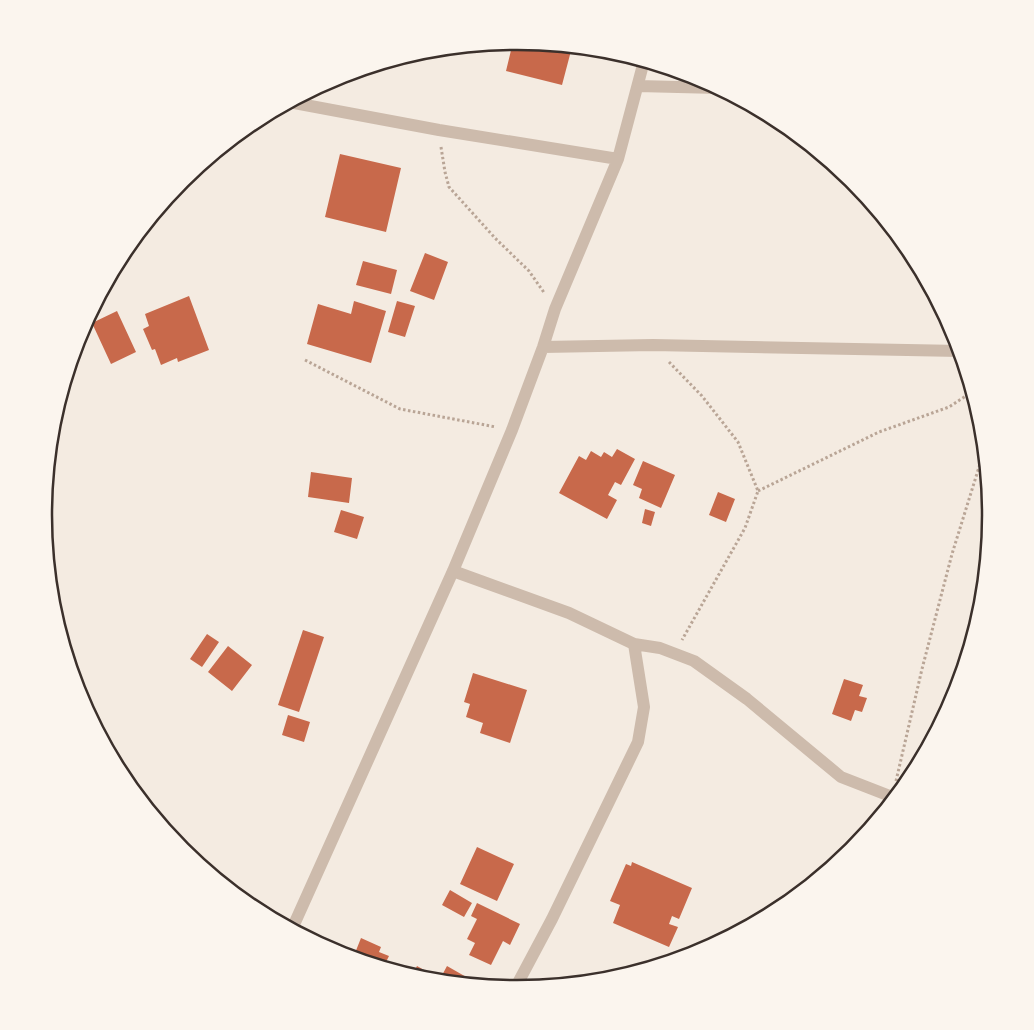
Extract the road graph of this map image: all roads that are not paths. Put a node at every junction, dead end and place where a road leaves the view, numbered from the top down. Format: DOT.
graph roads {
  1 [pos="642,68"];
  2 [pos="638,86"];
  3 [pos="701,88"];
  4 [pos="300,104"];
  5 [pos="618,158"];
  6 [pos="544,347"];
  7 [pos="952,351"];
  8 [pos="453,571"];
  9 [pos="634,644"];
  10 [pos="888,796"];
  11 [pos="294,923"];
  12 [pos="520,980"];
  1 -- 2 [label="street"];
  2 -- 3 [label="street"];
  2 -- 5 [label="street"];
  4 -- 5 [label="street"];
  5 -- 6 [label="street"];
  6 -- 7 [label="street"];
  6 -- 8 [label="street"];
  8 -- 9 [label="street"];
  8 -- 11 [label="street"];
  9 -- 10 [label="street"];
  9 -- 12 [label="street"];
}
